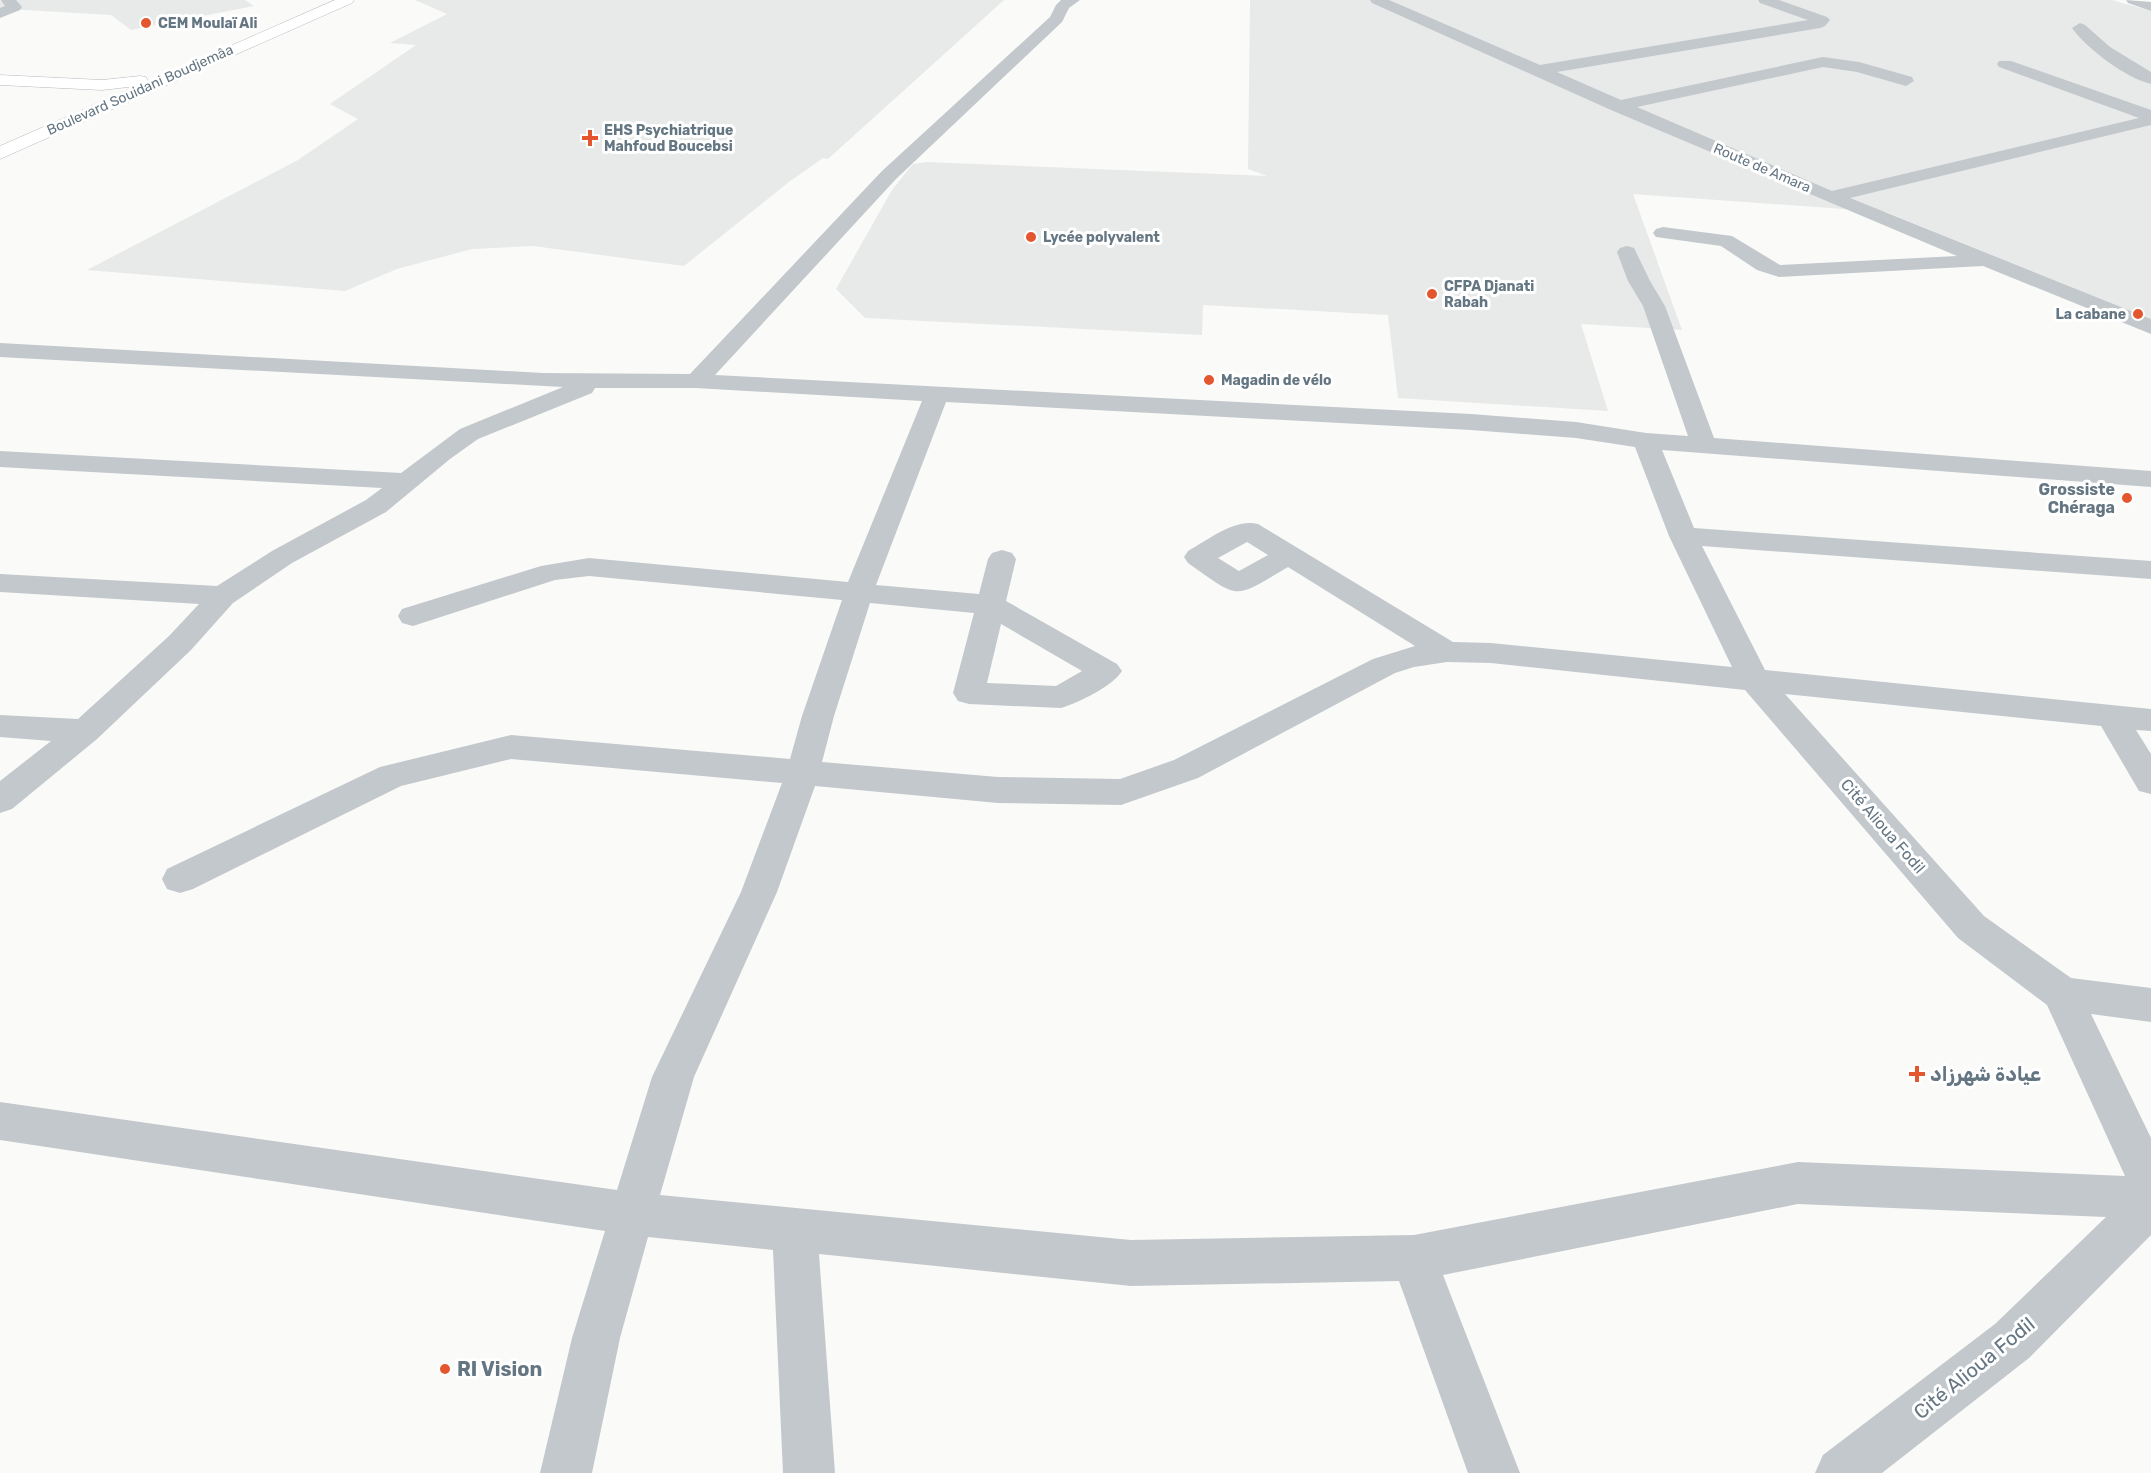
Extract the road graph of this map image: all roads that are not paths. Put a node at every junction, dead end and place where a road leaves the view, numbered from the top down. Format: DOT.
graph roads {
  1 [pos="8,0"];
  2 [pos="347,0"];
  3 [pos="1073,0"];
  4 [pos="1377,0"];
  5 [pos="1765,0"];
  6 [pos="2133,0"];
  7 [pos="2151,8"];
  8 [pos="0,13"];
  9 [pos="2080,28"];
  10 [pos="199,63"];
  11 [pos="2005,64"];
  12 [pos="1539,70"];
  13 [pos="2151,79"];
  14 [pos="0,80"];
  15 [pos="1906,81"];
  16 [pos="102,85"];
  17 [pos="108,105"];
  18 [pos="1617,106"];
  19 [pos="2151,118"];
  20 [pos="2128,125"];
  21 [pos="2151,133"];
  22 [pos="0,153"];
  23 [pos="1830,197"];
  24 [pos="1663,233"];
  25 [pos="1627,252"];
  26 [pos="1987,260"];
  27 [pos="2151,327"];
  28 [pos="0,350"];
  29 [pos="604,380"];
  30 [pos="696,381"];
  31 [pos="937,393"];
  32 [pos="1646,441"];
  33 [pos="1704,445"];
  34 [pos="0,459"];
  35 [pos="2151,479"];
  36 [pos="406,481"];
  37 [pos="1683,536"];
  38 [pos="1288,555"];
  39 [pos="1002,559"];
  40 [pos="2151,570"];
  41 [pos="0,584"];
  42 [pos="859,592"];
  43 [pos="223,596"];
  44 [pos="413,616"];
  45 [pos="1447,652"];
  46 [pos="1754,679"];
  47 [pos="2112,718"];
  48 [pos="2151,720"];
  49 [pos="0,726"];
  50 [pos="85,731"];
  51 [pos="803,772"];
  52 [pos="2151,782"];
  53 [pos="0,800"];
  54 [pos="180,879"];
  55 [pos="2062,994"];
  56 [pos="2151,1005"];
  57 [pos="0,1121"];
  58 [pos="2151,1185"];
  59 [pos="2151,1198"];
  60 [pos="2151,1204"];
  61 [pos="632,1214"];
  62 [pos="795,1230"];
  63 [pos="1414,1258"];
  64 [pos="566,1473"];
  65 [pos="809,1473"];
  66 [pos="1494,1473"];
  67 [pos="1841,1473"];
  1 -- 8 [label="street"];
  2 -- 10 [label="main road, Boulevard Souidani Boudjemâa"];
  3 -- 30 [label="street"];
  4 -- 12 [label="street, Route de Amara"];
  5 -- 12 [label="street"];
  6 -- 7 [label="street"];
  9 -- 13 [label="street"];
  10 -- 16 [label="main road"];
  10 -- 17 [label="main road, Boulevard Souidani Boudjemâa"];
  11 -- 19 [label="street"];
  12 -- 18 [label="street, Route de Amara"];
  14 -- 16 [label="main road"];
  15 -- 18 [label="street"];
  16 -- 17 [label="main road"];
  17 -- 22 [label="main road, Boulevard Souidani Boudjemâa"];
  18 -- 23 [label="street, Route de Amara"];
  19 -- 20 [label="street"];
  20 -- 21 [label="street"];
  20 -- 23 [label="street"];
  23 -- 26 [label="street, Route de Amara"];
  24 -- 26 [label="street"];
  25 -- 33 [label="street"];
  26 -- 27 [label="street, Route de Amara"];
  28 -- 29 [label="street"];
  29 -- 30 [label="street"];
  29 -- 36 [label="street"];
  30 -- 31 [label="street"];
  31 -- 32 [label="street"];
  31 -- 42 [label="street"];
  32 -- 33 [label="street"];
  32 -- 37 [label="street, Cité Alioua Fodil"];
  33 -- 35 [label="street"];
  34 -- 36 [label="street"];
  36 -- 43 [label="street"];
  37 -- 40 [label="street"];
  37 -- 46 [label="street, Cité Alioua Fodil"];
  38 -- 45 [label="street"];
  39 -- 42 [label="street"];
  41 -- 43 [label="street"];
  42 -- 44 [label="street"];
  42 -- 51 [label="street"];
  43 -- 50 [label="street"];
  45 -- 46 [label="street"];
  45 -- 51 [label="street"];
  46 -- 47 [label="street"];
  46 -- 55 [label="street, Cité Alioua Fodil"];
  47 -- 48 [label="street"];
  47 -- 52 [label="street"];
  49 -- 50 [label="street"];
  50 -- 53 [label="street"];
  51 -- 54 [label="street"];
  51 -- 61 [label="street"];
  55 -- 56 [label="street"];
  55 -- 58 [label="street, Cité Alioua Fodil"];
  57 -- 61 [label="street"];
  59 -- 63 [label="street"];
  60 -- 67 [label="street, Cité Alioua Fodil"];
  61 -- 62 [label="street"];
  61 -- 64 [label="street"];
  62 -- 63 [label="street"];
  62 -- 65 [label="street"];
  63 -- 66 [label="street"];
}
